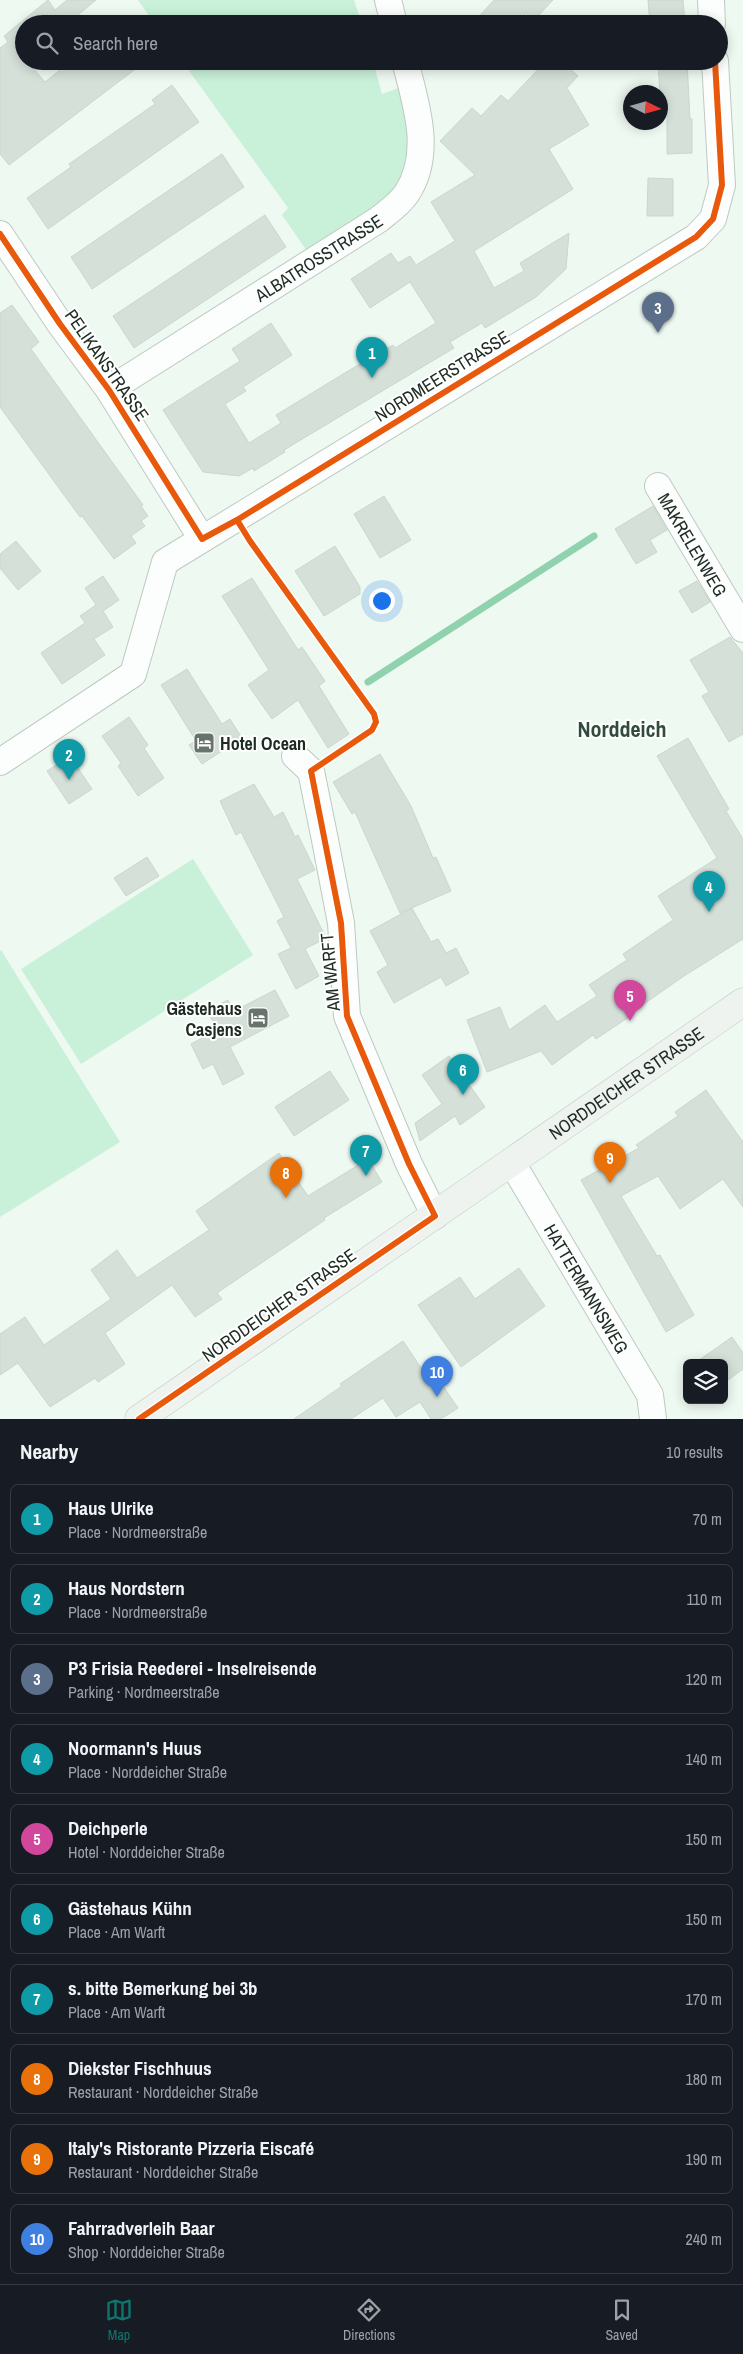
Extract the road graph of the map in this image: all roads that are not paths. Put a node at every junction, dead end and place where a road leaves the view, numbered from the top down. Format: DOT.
graph roads {
  1 [pos="388,0"];
  2 [pos="711,0"];
  3 [pos="392,15"];
  4 [pos="712,15"];
  5 [pos="407,70"];
  6 [pos="715,70"];
  7 [pos="0,234"];
  8 [pos="109,390"];
  9 [pos="658,486"];
  10 [pos="202,539"];
  11 [pos="743,629"];
  12 [pos="295,756"];
  13 [pos="0,762"];
  14 [pos="743,1002"];
  15 [pos="512,1163"];
  16 [pos="435,1216"];
  17 [pos="139,1419"];
  18 [pos="653,1419"];
  1 -- 3 [label="street"];
  2 -- 4 [label="street"];
  5 -- 8 [label="street, ALBATROSSTRASSE"];
  6 -- 10 [label="street, NORDMEERSTRASSE"];
  7 -- 8 [label="street, PELIKANSTRASSE"];
  8 -- 10 [label="street, PELIKANSTRASSE"];
  9 -- 11 [label="street, MAKRELENWEG"];
  10 -- 13 [label="street, NORDMEERSTRASSE"];
  12 -- 16 [label="street, AM WARFT"];
  14 -- 15 [label="street, NORDDEICHER STRASSE"];
  15 -- 16 [label="street, NORDDEICHER STRASSE"];
  15 -- 18 [label="street, HATTERMANNSWEG"];
  16 -- 17 [label="street, NORDDEICHER STRASSE"];
}
